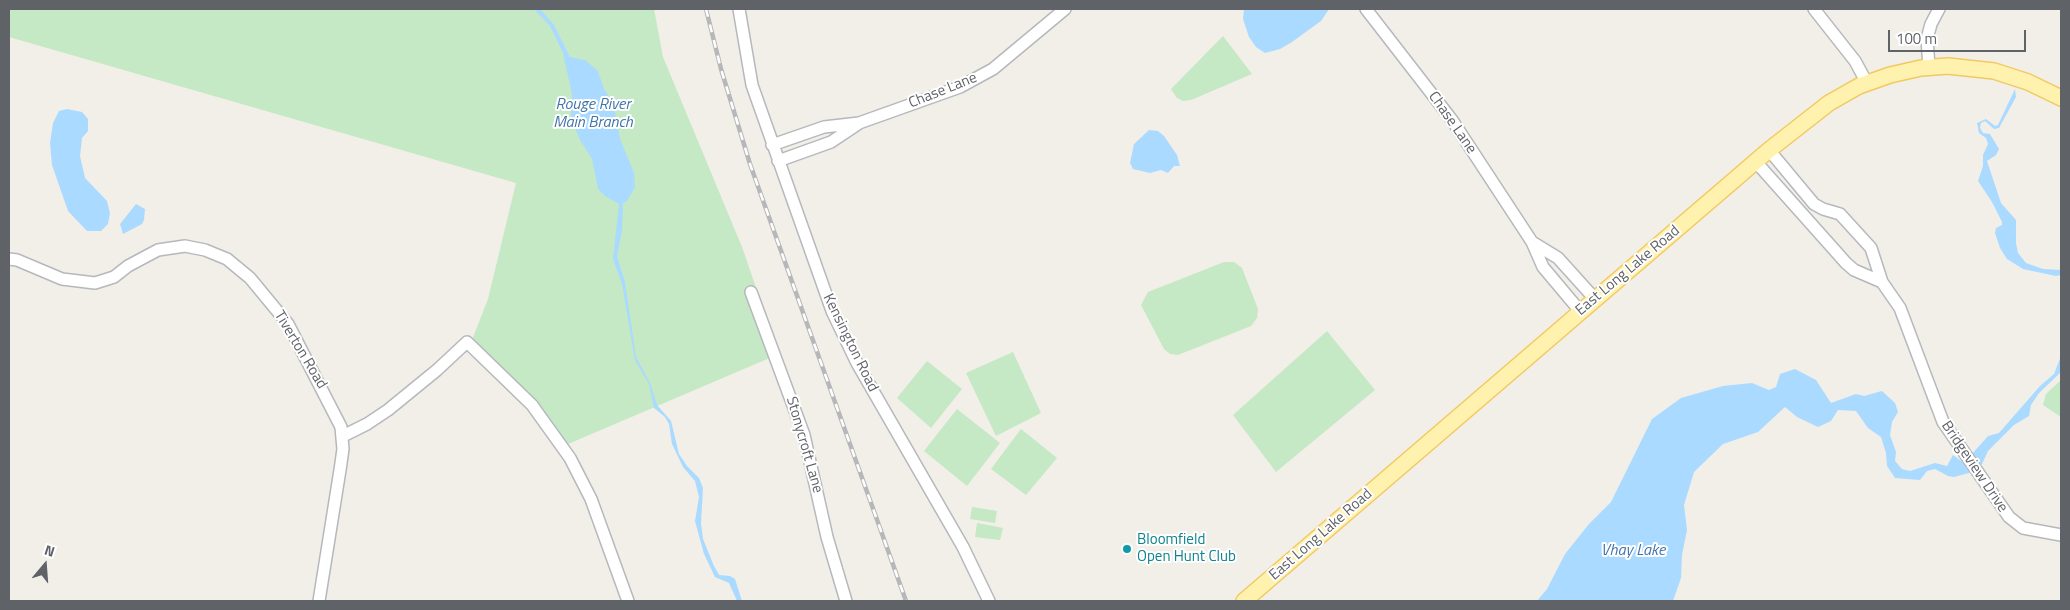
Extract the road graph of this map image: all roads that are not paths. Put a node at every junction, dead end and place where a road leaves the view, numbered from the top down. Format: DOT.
graph roads {
  1 [pos="739,9"];
  2 [pos="1065,9"];
  3 [pos="1366,9"];
  4 [pos="1814,9"];
  5 [pos="1939,9"];
  6 [pos="1928,67"];
  7 [pos="1867,83"];
  8 [pos="2061,98"];
  9 [pos="859,123"];
  10 [pos="772,145"];
  11 [pos="1769,150"];
  12 [pos="778,161"];
  13 [pos="1756,162"];
  14 [pos="1793,179"];
  15 [pos="1782,188"];
  16 [pos="1814,204"];
  17 [pos="1803,213"];
  18 [pos="1532,242"];
  19 [pos="9,259"];
  20 [pos="1882,282"];
  21 [pos="751,292"];
  22 [pos="1595,299"];
  23 [pos="1580,311"];
  24 [pos="343,436"];
  25 [pos="2061,536"];
  26 [pos="319,601"];
  27 [pos="628,601"];
  28 [pos="846,601"];
  29 [pos="989,601"];
  30 [pos="1244,601"];
  1 -- 10 [label="street, Kensington Road"];
  2 -- 9 [label="street, Chase Lane"];
  3 -- 18 [label="street, Chase Lane"];
  4 -- 7 [label="street"];
  5 -- 6 [label="street"];
  6 -- 7 [label="main road, East Long Lake Road"];
  6 -- 8 [label="main road, East Long Lake Road"];
  7 -- 11 [label="main road, East Long Lake Road"];
  9 -- 10 [label="street, Chase Lane"];
  9 -- 12 [label="street, Chase Lane"];
  10 -- 12 [label="street, Kensington Road"];
  11 -- 13 [label="main road, East Long Lake Road"];
  11 -- 14 [label="street, Bridgeview Drive"];
  12 -- 29 [label="street, Kensington Road"];
  13 -- 15 [label="street"];
  13 -- 22 [label="main road, East Long Lake Road"];
  14 -- 15 [label="street"];
  14 -- 16 [label="street, Bridgeview Drive"];
  15 -- 17 [label="street"];
  16 -- 17 [label="street"];
  16 -- 20 [label="street, Bridgeview Drive"];
  17 -- 20 [label="street"];
  18 -- 22 [label="street, Chase Lane"];
  18 -- 23 [label="street, Chase Lane"];
  19 -- 24 [label="street, Tiverton Road"];
  20 -- 25 [label="street, Bridgeview Drive"];
  21 -- 28 [label="street, Stonycroft Lane"];
  22 -- 23 [label="main road, East Long Lake Road"];
  23 -- 30 [label="main road, East Long Lake Road"];
  24 -- 26 [label="street, Tiverton Road"];
  24 -- 27 [label="street"];
}
